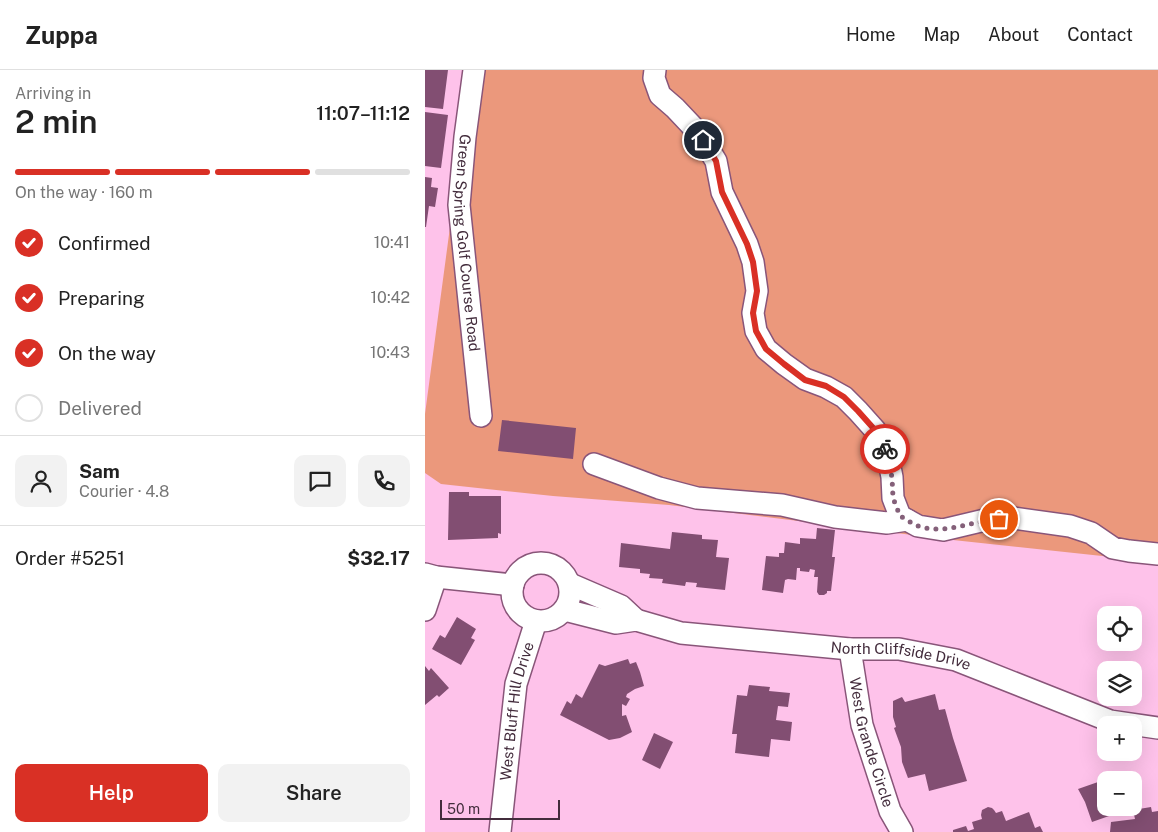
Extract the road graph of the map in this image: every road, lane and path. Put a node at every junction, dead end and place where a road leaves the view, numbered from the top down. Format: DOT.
graph roads {
  1 [pos="473,70"];
  2 [pos="655,70"];
  3 [pos="481,416"];
  4 [pos="594,464"];
  5 [pos="907,520"];
  6 [pos="1158,554"];
  7 [pos="431,575"];
  8 [pos="570,584"];
  9 [pos="513,585"];
  10 [pos="425,610"];
  11 [pos="565,610"];
  12 [pos="636,620"];
  13 [pos="535,621"];
  14 [pos="850,649"];
  15 [pos="1158,728"];
  16 [pos="499,832"];
  17 [pos="902,832"];
  1 -- 3 [label="street, Green Spring Golf Course Road"];
  2 -- 5 [label="street"];
  4 -- 5 [label="street"];
  5 -- 6 [label="street"];
  7 -- 9 [label="street"];
  7 -- 10 [label="street"];
  8 -- 9 [label="street"];
  8 -- 11 [label="street"];
  8 -- 12 [label="street, North Cliffside Drive"];
  9 -- 13 [label="street"];
  11 -- 12 [label="street, North Cliffside Drive"];
  11 -- 13 [label="street"];
  12 -- 14 [label="street, North Cliffside Drive"];
  13 -- 16 [label="street, West Bluff Hill Drive"];
  14 -- 15 [label="street, North Cliffside Drive"];
  14 -- 17 [label="street, West Grande Circle"];
}
